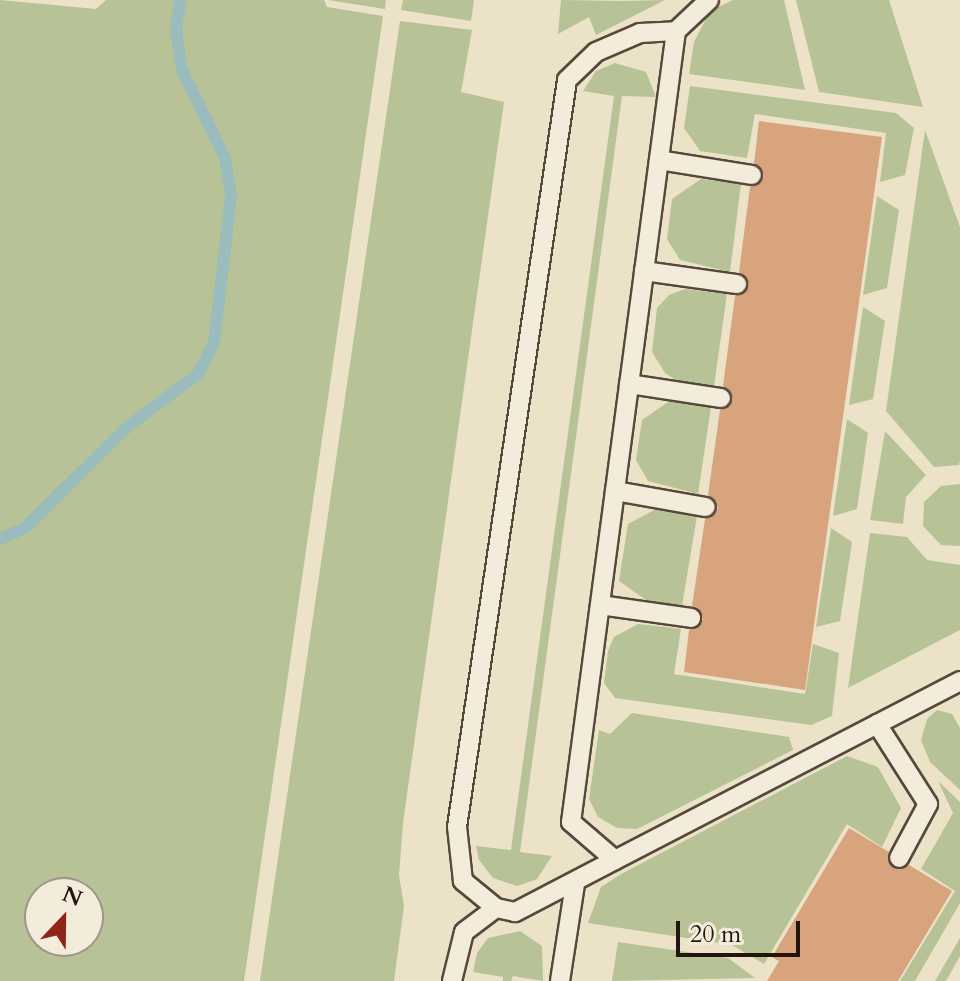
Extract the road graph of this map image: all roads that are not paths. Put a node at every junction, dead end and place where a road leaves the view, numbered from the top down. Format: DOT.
graph roads {
  1 [pos="709,0"];
  2 [pos="676,31"];
  3 [pos="659,160"];
  4 [pos="752,175"];
  5 [pos="644,271"];
  6 [pos="737,284"];
  7 [pos="629,384"];
  8 [pos="721,398"];
  9 [pos="615,491"];
  10 [pos="706,507"];
  11 [pos="600,605"];
  12 [pos="691,618"];
  13 [pos="960,681"];
  14 [pos="877,724"];
  15 [pos="899,858"];
  16 [pos="615,860"];
  17 [pos="575,884"];
  18 [pos="496,908"];
  19 [pos="452,981"];
  20 [pos="560,981"];
  1 -- 2 [label="lane"];
  2 -- 3 [label="lane"];
  2 -- 18 [label="lane"];
  3 -- 4 [label="lane"];
  3 -- 5 [label="lane"];
  5 -- 6 [label="lane"];
  5 -- 7 [label="lane"];
  7 -- 8 [label="lane"];
  7 -- 9 [label="lane"];
  9 -- 10 [label="lane"];
  9 -- 11 [label="lane"];
  11 -- 12 [label="lane"];
  11 -- 16 [label="lane"];
  13 -- 14 [label="lane"];
  14 -- 15 [label="lane"];
  14 -- 16 [label="lane"];
  16 -- 17 [label="lane"];
  17 -- 18 [label="lane"];
  17 -- 20 [label="lane"];
  18 -- 19 [label="lane"];
}
